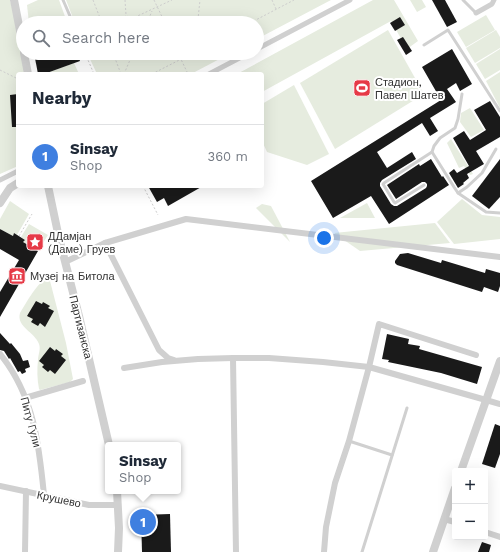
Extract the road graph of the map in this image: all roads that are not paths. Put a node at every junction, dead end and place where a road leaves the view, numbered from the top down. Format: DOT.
graph roads {
  1 [pos="14,0"];
  2 [pos="20,0"];
  3 [pos="63,0"];
  4 [pos="350,0"];
  5 [pos="463,0"];
  6 [pos="494,0"];
  7 [pos="476,13"];
  8 [pos="17,16"];
  9 [pos="20,16"];
  10 [pos="70,16"];
  11 [pos="264,45"];
  12 [pos="424,45"];
  13 [pos="25,60"];
  14 [pos="236,60"];
  15 [pos="28,72"];
  16 [pos="213,72"];
  17 [pos="462,94"];
  18 [pos="500,111"];
  19 [pos="496,149"];
  20 [pos="432,152"];
  21 [pos="16,172"];
  22 [pos="0,180"];
  23 [pos="16,184"];
  24 [pos="424,185"];
  25 [pos="48,188"];
  26 [pos="458,193"];
  27 [pos="0,203"];
  28 [pos="500,213"];
  29 [pos="105,243"];
  30 [pos="500,257"];
  31 [pos="65,262"];
  32 [pos="0,354"];
  33 [pos="476,355"];
  34 [pos="233,358"];
  35 [pos="175,361"];
  36 [pos="500,361"];
  37 [pos="369,367"];
  38 [pos="124,368"];
  39 [pos="84,381"];
  40 [pos="25,398"];
  41 [pos="486,400"];
  42 [pos="500,404"];
  43 [pos="407,408"];
  44 [pos="349,441"];
  45 [pos="108,442"];
  46 [pos="392,455"];
  47 [pos="462,468"];
  48 [pos="0,486"];
  49 [pos="26,491"];
  50 [pos="117,494"];
  51 [pos="44,495"];
  52 [pos="452,496"];
  53 [pos="118,505"];
  54 [pos="444,519"];
  55 [pos="452,521"];
  56 [pos="488,533"];
  57 [pos="500,538"];
  58 [pos="25,552"];
  59 [pos="118,552"];
  60 [pos="236,552"];
  61 [pos="324,552"];
  62 [pos="362,552"];
  63 [pos="433,552"];
  1 -- 8 [label="street"];
  2 -- 9 [label="street"];
  3 -- 10 [label="lane"];
  4 -- 11 [label="street"];
  5 -- 7 [label="lane"];
  6 -- 7 [label="street"];
  12 -- 18 [label="lane"];
  13 -- 15 [label="street"];
  14 -- 16 [label="street"];
  17 -- 20 [label="lane"];
  19 -- 26 [label="lane"];
  20 -- 24 [label="lane"];
  20 -- 26 [label="lane"];
  21 -- 22 [label="street"];
  23 -- 27 [label="street"];
  25 -- 31 [label="street, Партизанска"];
  26 -- 28 [label="lane"];
  29 -- 30 [label="street"];
  29 -- 31 [label="street"];
  29 -- 35 [label="street"];
  31 -- 45 [label="street, Партизанска"];
  32 -- 40 [label="street, Питу Гули"];
  33 -- 37 [label="street"];
  34 -- 35 [label="street"];
  34 -- 37 [label="street"];
  34 -- 60 [label="street"];
  35 -- 38 [label="street"];
  36 -- 41 [label="street"];
  37 -- 41 [label="street"];
  37 -- 44 [label="street"];
  39 -- 40 [label="street"];
  40 -- 51 [label="street, Питу Гули"];
  41 -- 42 [label="street"];
  41 -- 47 [label="street"];
  43 -- 46 [label="lane"];
  44 -- 46 [label="lane"];
  44 -- 61 [label="street"];
  46 -- 62 [label="lane"];
  48 -- 49 [label="street, Крушево"];
  49 -- 51 [label="street, Крушево"];
  49 -- 58 [label="street"];
  50 -- 53 [label="street"];
  51 -- 53 [label="street, Крушево"];
  52 -- 54 [label="street"];
  53 -- 59 [label="street"];
  54 -- 55 [label="street"];
  54 -- 63 [label="street"];
  56 -- 57 [label="street"];
}
